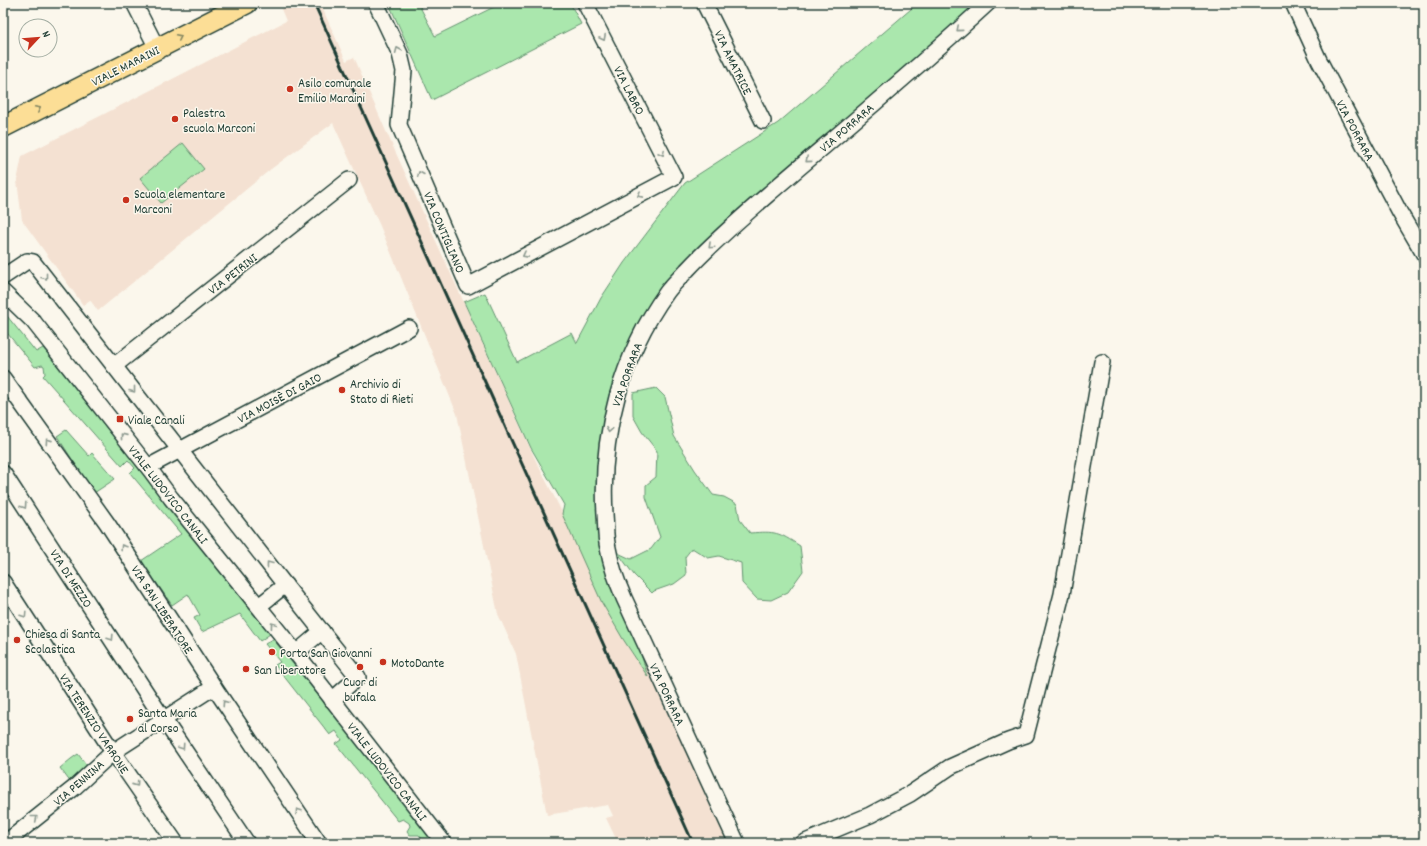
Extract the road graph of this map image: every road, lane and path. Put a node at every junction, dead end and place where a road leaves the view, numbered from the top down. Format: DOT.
graph roads {
  1 [pos="134,3"];
  2 [pos="247,3"];
  3 [pos="376,3"];
  4 [pos="585,3"];
  5 [pos="704,3"];
  6 [pos="988,3"];
  7 [pos="1294,3"];
  8 [pos="157,48"];
  9 [pos="763,121"];
  10 [pos="3,127"];
  11 [pos="674,177"];
  12 [pos="349,180"];
  13 [pos="1424,254"];
  14 [pos="3,276"];
  15 [pos="3,292"];
  16 [pos="33,321"];
  17 [pos="409,328"];
  18 [pos="1102,362"];
  19 [pos="114,366"];
  20 [pos="3,378"];
  21 [pos="180,450"];
  22 [pos="148,467"];
  23 [pos="3,473"];
  24 [pos="3,582"];
  25 [pos="285,585"];
  26 [pos="259,606"];
  27 [pos="322,631"];
  28 [pos="296,653"];
  29 [pos="214,687"];
  30 [pos="332,700"];
  31 [pos="164,720"];
  32 [pos="114,752"];
  33 [pos="5,843"];
  34 [pos="176,843"];
  35 [pos="247,843"];
  36 [pos="319,843"];
  37 [pos="444,843"];
  38 [pos="738,843"];
  39 [pos="803,843"];
  1 -- 8 [label="street"];
  8 -- 2 [label="main road, VIALE MARAINI, one-way"];
  11 -- 3 [label="street, VIA CONTIGLIANO, one-way"];
  4 -- 11 [label="street, VIA LABRO, one-way"];
  5 -- 9 [label="street, VIA AMATRICE"];
  6 -- 38 [label="street, VIA PORRARA, one-way"];
  7 -- 13 [label="street, VIA PORRARA"];
  10 -- 8 [label="main road, VIALE MARAINI, one-way"];
  12 -- 19 [label="street, VIA PETRINI"];
  14 -- 16 [label="street"];
  14 -- 19 [label="street, one-way"];
  15 -- 16 [label="street, VIALE LUDOVICO CANALI"];
  22 -- 16 [label="street, VIALE LUDOVICO CANALI, one-way"];
  17 -- 21 [label="street, VIA MOISÈ DI GAIO"];
  18 -- 39 [label="street"];
  19 -- 21 [label="street, one-way"];
  29 -- 20 [label="street, VIA SAN LIBERATORE, one-way"];
  21 -- 22 [label="street, VIA MOISÈ DI GAIO"];
  25 -- 21 [label="street, one-way"];
  22 -- 26 [label="street, VIALE LUDOVICO CANALI"];
  23 -- 31 [label="street, VIA DI MEZZO, one-way"];
  24 -- 32 [label="street, VIA TERENZIO VARRONE, one-way"];
  25 -- 26 [label="street"];
  25 -- 27 [label="street"];
  28 -- 26 [label="street, VIALE LUDOVICO CANALI, one-way"];
  27 -- 28 [label="street"];
  27 -- 30 [label="street"];
  28 -- 30 [label="street, VIALE LUDOVICO CANALI"];
  29 -- 31 [label="street, VIA PENNINA"];
  36 -- 29 [label="street, VIA SAN LIBERATORE, one-way"];
  30 -- 37 [label="street, VIALE LUDOVICO CANALI"];
  31 -- 32 [label="street, VIA PENNINA"];
  31 -- 35 [label="street, VIA DI MEZZO, one-way"];
  33 -- 32 [label="street, VIA PENNINA, one-way"];
  32 -- 34 [label="street, VIA TERENZIO VARRONE, one-way"];
}
